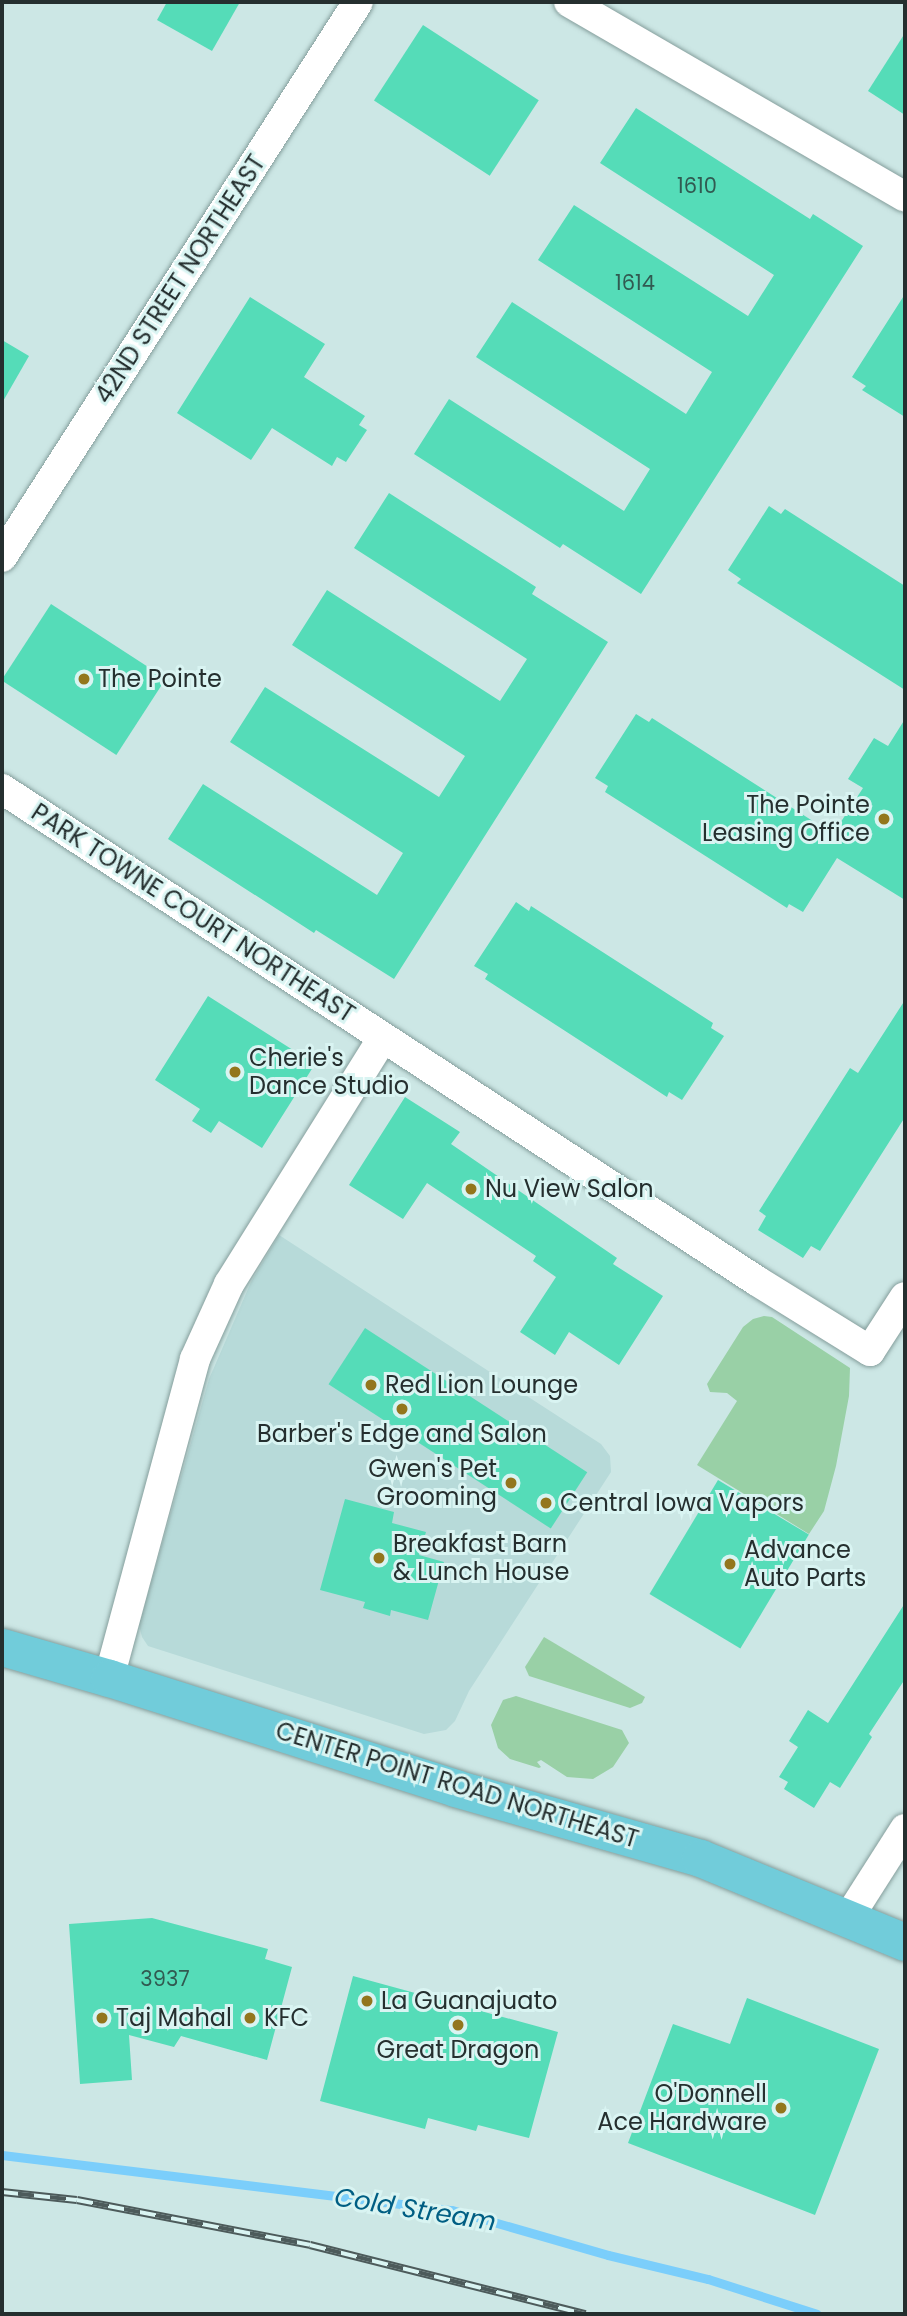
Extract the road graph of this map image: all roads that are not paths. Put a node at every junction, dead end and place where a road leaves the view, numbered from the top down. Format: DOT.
graph roads {
  1 [pos="358,2"];
  2 [pos="569,2"];
  3 [pos="905,197"];
  4 [pos="2,557"];
  5 [pos="2,789"];
  6 [pos="383,1038"];
  7 [pos="905,1297"];
  8 [pos="2,1647"];
  9 [pos="108,1678"];
  10 [pos="905,1829"];
  11 [pos="847,1920"];
  12 [pos="905,1942"];
  1 -- 4 [label="street, 42ND STREET NORTHEAST"];
  2 -- 3 [label="street"];
  5 -- 6 [label="street, PARK TOWNE COURT NORTHEAST"];
  6 -- 7 [label="street, PARK TOWNE COURT NORTHEAST"];
  6 -- 9 [label="street"];
  8 -- 9 [label="main road, CENTER POINT ROAD NORTHEAST"];
  9 -- 11 [label="main road, CENTER POINT ROAD NORTHEAST"];
  10 -- 11 [label="street"];
  11 -- 12 [label="main road, CENTER POINT ROAD NORTHEAST"];
}
